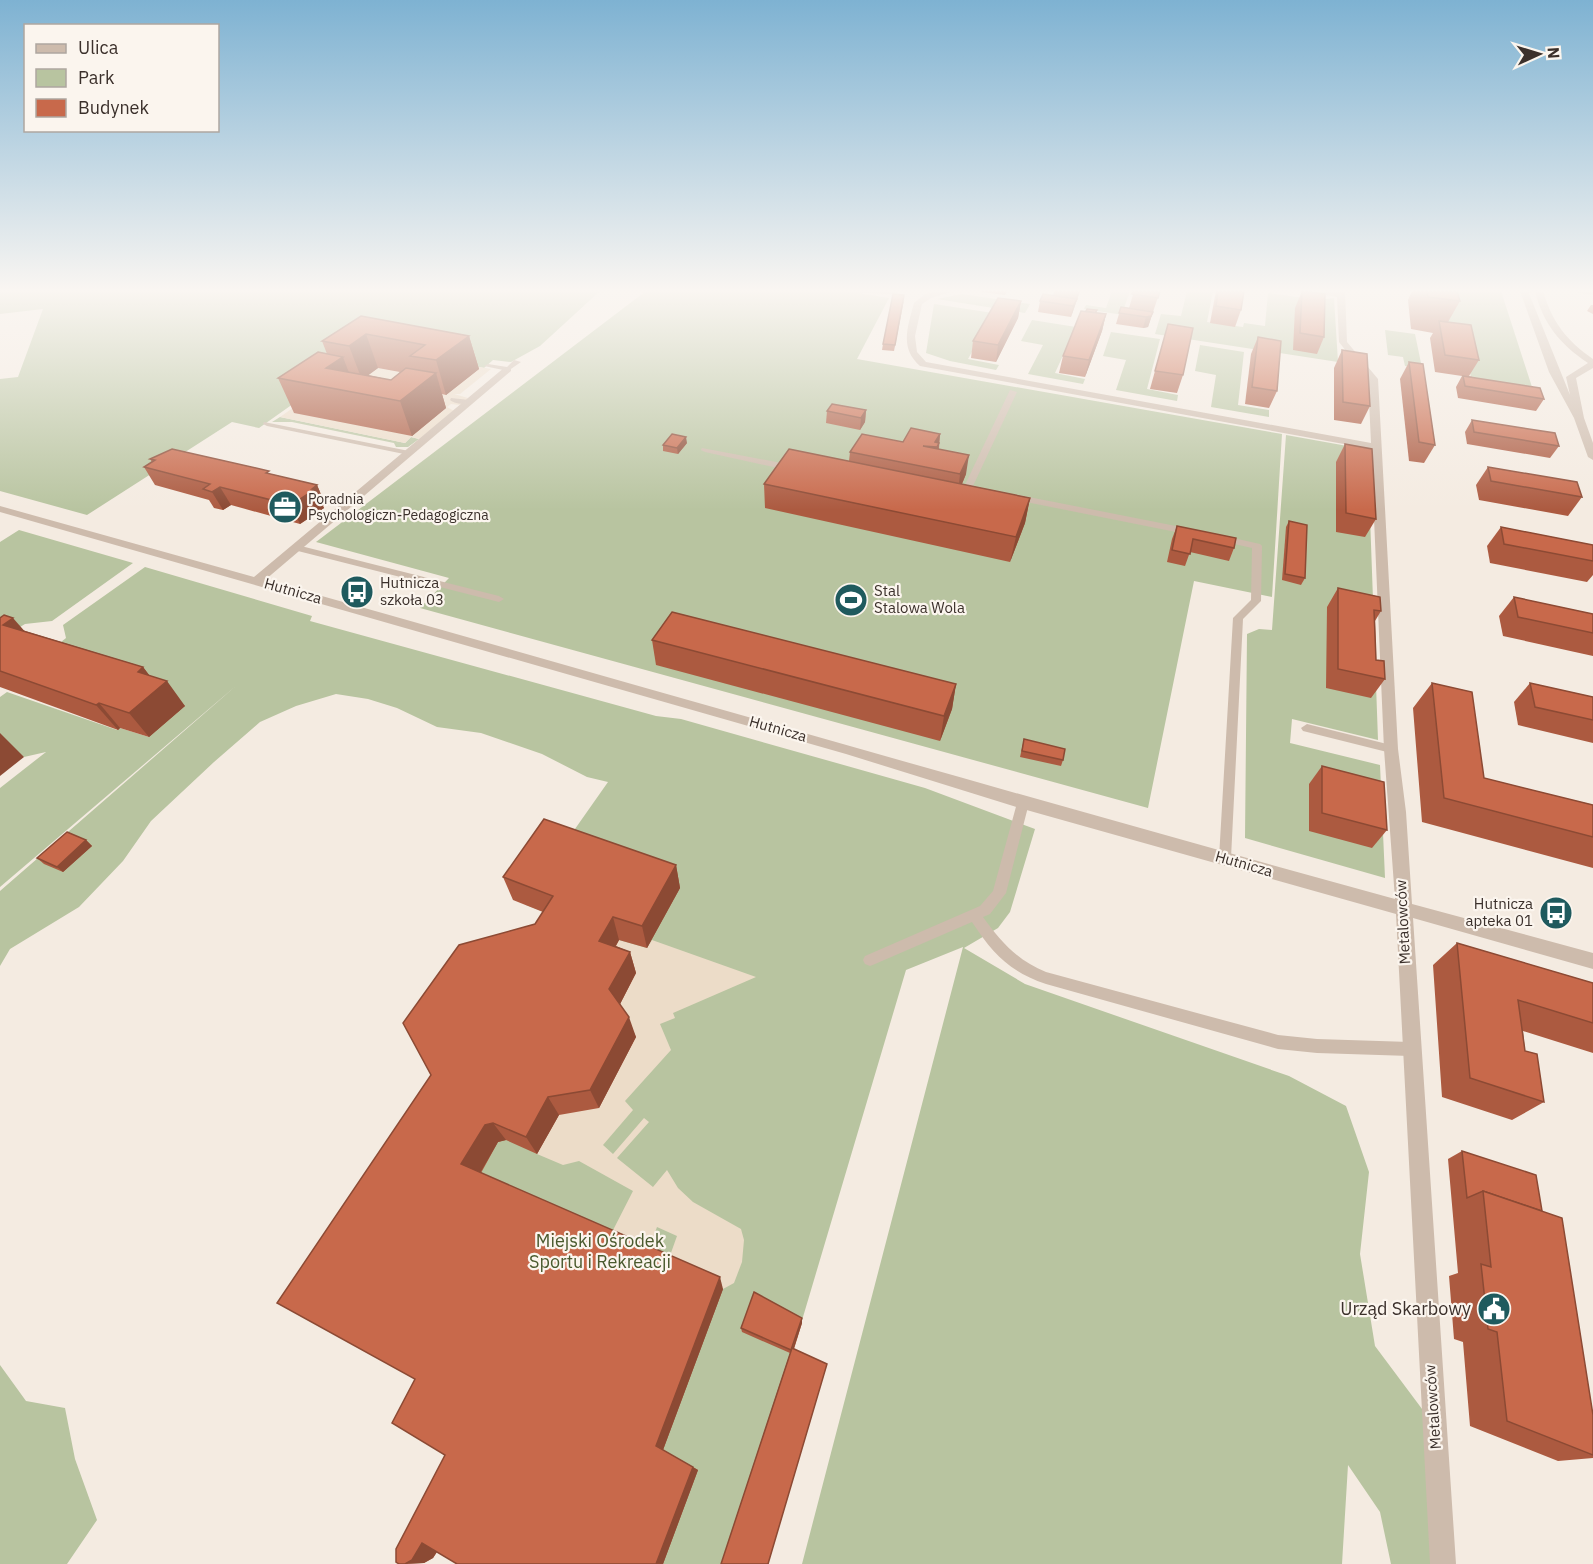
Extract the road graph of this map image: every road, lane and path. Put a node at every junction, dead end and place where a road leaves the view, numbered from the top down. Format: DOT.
graph roads {
  1 [pos="923,364"];
  2 [pos="1361,364"];
  3 [pos="1551,364"];
  4 [pos="1593,364"];
  5 [pos="488,366"];
  6 [pos="512,366"];
  7 [pos="1014,392"];
  8 [pos="454,400"];
  9 [pos="469,402"];
  10 [pos="1579,418"];
  11 [pos="267,424"];
  12 [pos="1378,447"];
  13 [pos="705,450"];
  14 [pos="409,453"];
  15 [pos="1593,457"];
  16 [pos="798,469"];
  17 [pos="991,492"];
  18 [pos="1002,494"];
  19 [pos="0,508"];
  20 [pos="297,548"];
  21 [pos="256,581"];
  22 [pos="499,599"];
  23 [pos="1307,728"];
  24 [pos="1391,749"];
  25 [pos="1023,802"];
  26 [pos="1225,858"];
  27 [pos="1402,909"];
  28 [pos="975,916"];
  29 [pos="1554,952"];
  30 [pos="870,960"];
  31 [pos="1593,961"];
  32 [pos="1593,968"];
  33 [pos="1410,1048"];
  34 [pos="1443,1564"];
  1 -- 12 [label="street"];
  2 -- 12 [label="street, Metalowców"];
  3 -- 10 [label="street"];
  4 -- 10 [label="street"];
  5 -- 6 [label="lane"];
  6 -- 9 [label="street"];
  7 -- 17 [label="lane"];
  8 -- 9 [label="lane"];
  9 -- 14 [label="street"];
  10 -- 15 [label="street"];
  11 -- 14 [label="lane"];
  12 -- 24 [label="street, Metalowców"];
  13 -- 16 [label="lane"];
  14 -- 20 [label="street"];
  18 -- 26 [label="lane"];
  19 -- 21 [label="street, Hutnicza"];
  20 -- 21 [label="street"];
  20 -- 22 [label="lane"];
  21 -- 25 [label="street, Hutnicza"];
  23 -- 24 [label="lane"];
  24 -- 27 [label="street, Metalowców"];
  25 -- 26 [label="street, Hutnicza"];
  25 -- 28 [label="lane"];
  26 -- 27 [label="street, Hutnicza"];
  27 -- 29 [label="street, Hutnicza"];
  27 -- 33 [label="street, Metalowców"];
  28 -- 30 [label="lane"];
  28 -- 33 [label="lane"];
  29 -- 31 [label="street, Hutnicza"];
  29 -- 32 [label="street, Hutnicza"];
  33 -- 34 [label="street, Metalowców"];
}
